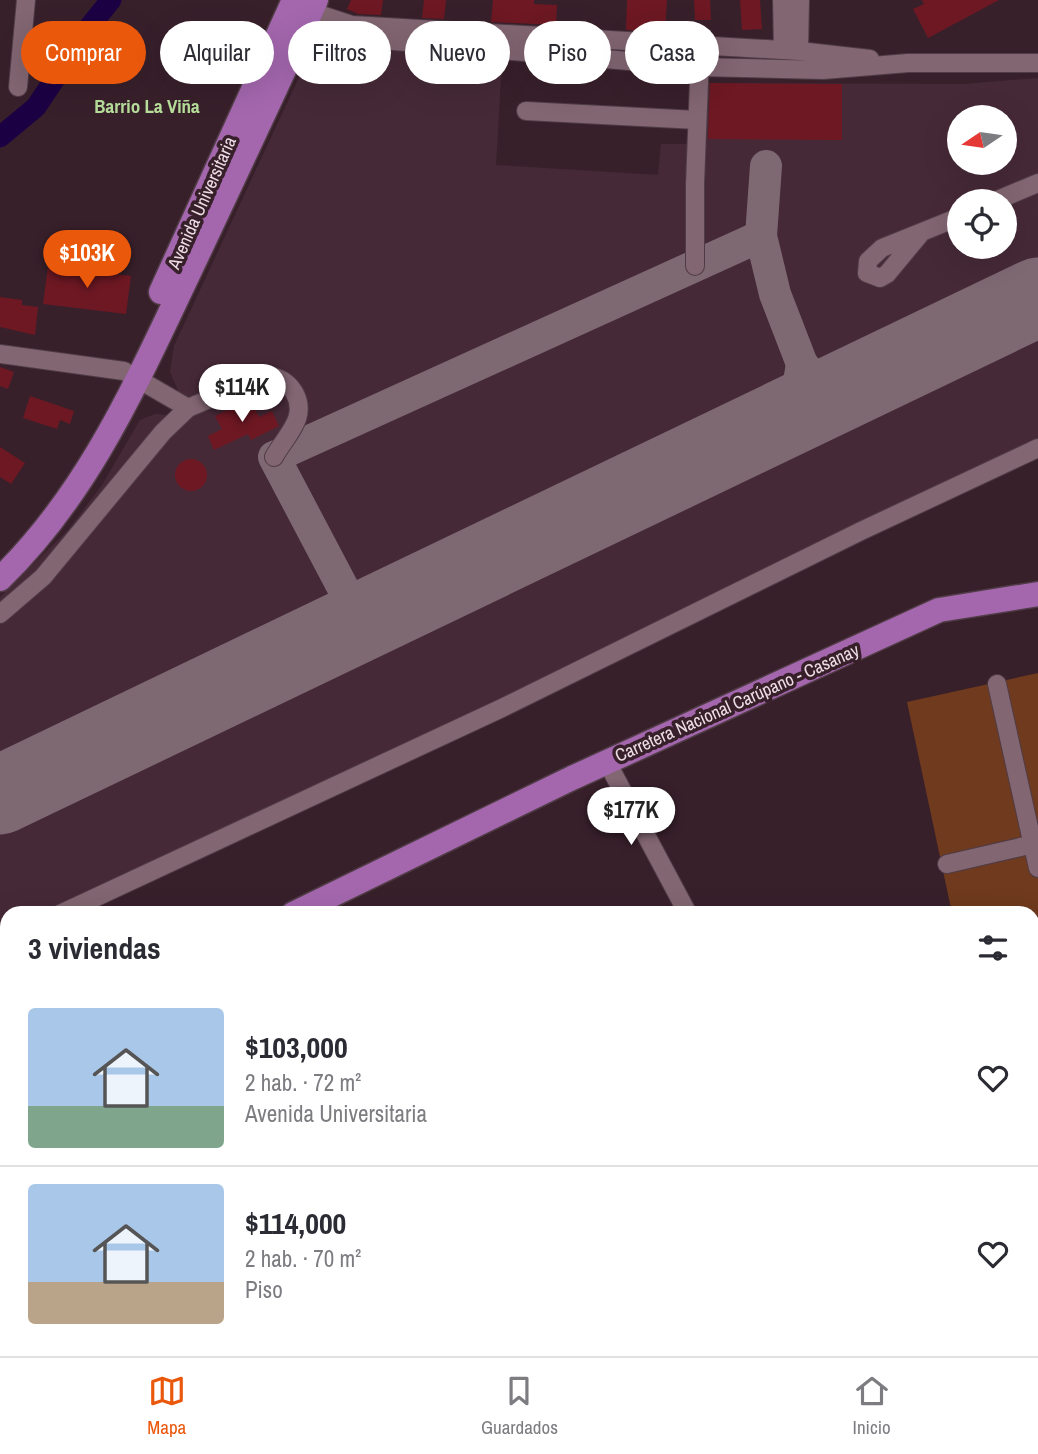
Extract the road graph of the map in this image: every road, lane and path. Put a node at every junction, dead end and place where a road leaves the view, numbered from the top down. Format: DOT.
graph roads {
  1 [pos="26,0"];
  2 [pos="782,0"];
  3 [pos="800,0"];
  4 [pos="302,15"];
  5 [pos="514,43"];
  6 [pos="625,45"];
  7 [pos="719,47"];
  8 [pos="791,51"];
  9 [pos="625,57"];
  10 [pos="908,63"];
  11 [pos="1038,63"];
  12 [pos="719,67"];
  13 [pos="698,84"];
  14 [pos="18,87"];
  15 [pos="526,111"];
  16 [pos="697,120"];
  17 [pos="1038,183"];
  18 [pos="1017,192"];
  19 [pos="947,222"];
  20 [pos="921,233"];
  21 [pos="695,266"];
  22 [pos="0,354"];
  23 [pos="131,375"];
  24 [pos="188,408"];
  25 [pos="1038,448"];
  26 [pos="274,457"];
  27 [pos="0,556"];
  28 [pos="0,579"];
  29 [pos="1038,594"];
  30 [pos="0,614"];
  31 [pos="997,684"];
  32 [pos="607,762"];
  33 [pos="1035,844"];
  34 [pos="947,864"];
  35 [pos="1038,868"];
  36 [pos="77,906"];
  37 [pos="328,906"];
  38 [pos="684,906"];
  1 -- 14 [label="street"];
  2 -- 8 [label="street"];
  3 -- 8 [label="street"];
  4 -- 5 [label="street"];
  4 -- 23 [label="highway, Avenida Universitaria"];
  4 -- 23 [label="highway, Avenida Universitaria"];
  5 -- 6 [label="street"];
  5 -- 9 [label="street"];
  7 -- 8 [label="street"];
  8 -- 10 [label="street"];
  10 -- 11 [label="street"];
  10 -- 12 [label="street"];
  13 -- 16 [label="street"];
  15 -- 16 [label="street"];
  16 -- 21 [label="street"];
  17 -- 18 [label="street"];
  19 -- 20 [label="street"];
  22 -- 23 [label="street"];
  23 -- 24 [label="street"];
  23 -- 27 [label="highway, Avenida Universitaria"];
  23 -- 28 [label="highway, Avenida Universitaria"];
  24 -- 26 [label="street"];
  24 -- 30 [label="street"];
  25 -- 36 [label="street"];
  29 -- 32 [label="highway, Carretera Nacional Carúpano - Casanay"];
  31 -- 33 [label="street"];
  32 -- 37 [label="highway, Carretera Nacional Carúpano - Casanay"];
  32 -- 38 [label="street"];
  33 -- 34 [label="street"];
  33 -- 35 [label="street"];
}
